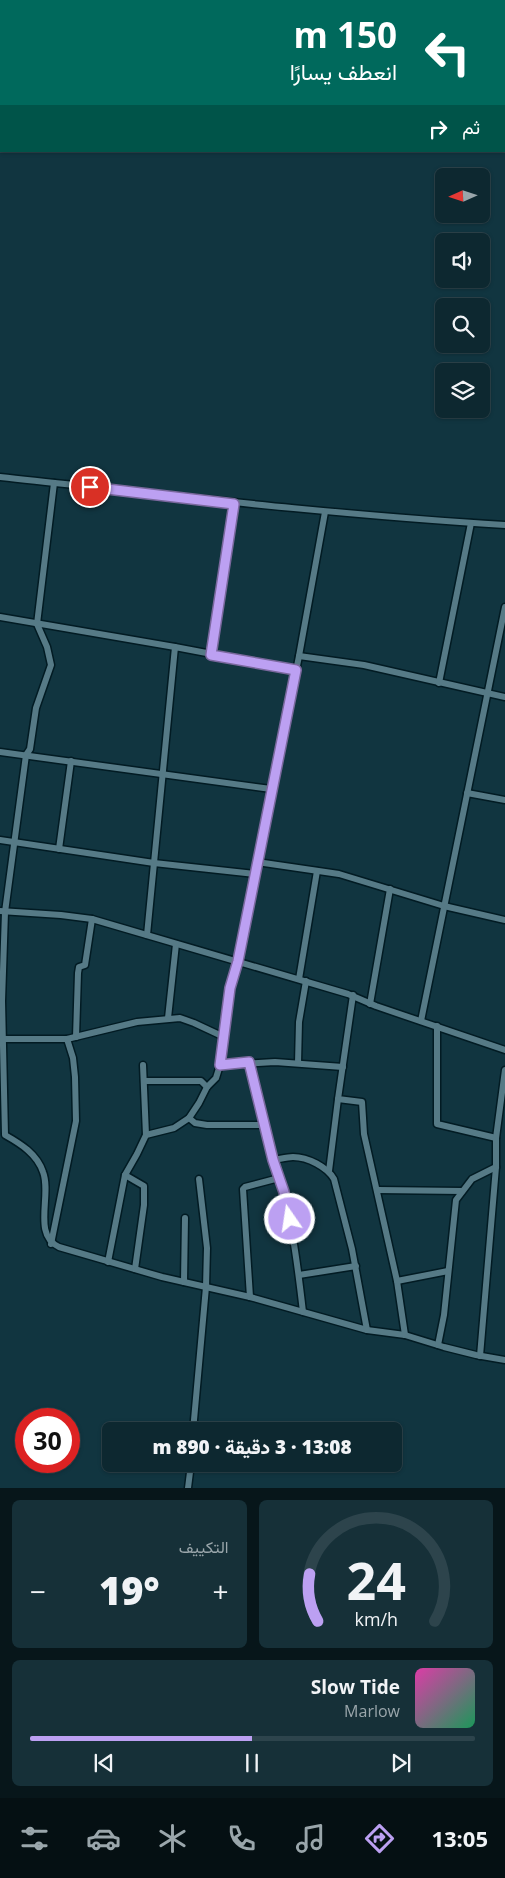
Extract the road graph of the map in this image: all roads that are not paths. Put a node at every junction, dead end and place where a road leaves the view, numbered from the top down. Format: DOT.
graph roads {
  1 [pos="0,477"];
  2 [pos="54,483"];
  3 [pos="234,504"];
  4 [pos="325,512"];
  5 [pos="471,523"];
  6 [pos="505,525"];
  7 [pos="505,607"];
  8 [pos="0,617"];
  9 [pos="37,624"];
  10 [pos="175,647"];
  11 [pos="211,655"];
  12 [pos="299,656"];
  13 [pos="296,670"];
  14 [pos="439,683"];
  15 [pos="488,693"];
  16 [pos="505,697"];
  17 [pos="0,752"];
  18 [pos="26,755"];
  19 [pos="71,761"];
  20 [pos="162,773"];
  21 [pos="271,789"];
  22 [pos="467,793"];
  23 [pos="505,800"];
  24 [pos="0,840"];
  25 [pos="14,842"];
  26 [pos="59,849"];
  27 [pos="257,862"];
  28 [pos="154,863"];
  29 [pos="318,871"];
  30 [pos="254,874"];
  31 [pos="390,889"];
  32 [pos="444,906"];
  33 [pos="3,911"];
  34 [pos="92,919"];
  35 [pos="505,920"];
  36 [pos="147,935"];
  37 [pos="176,944"];
  38 [pos="238,961"];
  39 [pos="303,980"];
  40 [pos="353,995"];
  41 [pos="1,1001"];
  42 [pos="370,1004"];
  43 [pos="168,1018"];
  44 [pos="421,1021"];
  45 [pos="437,1026"];
  46 [pos="76,1037"];
  47 [pos="224,1037"];
  48 [pos="67,1039"];
  49 [pos="3,1040"];
  50 [pos="505,1050"];
  51 [pos="249,1062"];
  52 [pos="298,1063"];
  53 [pos="143,1065"];
  54 [pos="220,1065"];
  55 [pos="343,1067"];
  56 [pos="505,1070"];
  57 [pos="144,1081"];
  58 [pos="207,1087"];
  59 [pos="338,1099"];
  60 [pos="189,1118"];
  61 [pos="264,1125"];
  62 [pos="146,1134"];
  63 [pos="3,1135"];
  64 [pos="496,1138"];
  65 [pos="273,1160"];
  66 [pos="496,1168"];
  67 [pos="329,1171"];
  68 [pos="125,1175"];
  69 [pos="279,1178"];
  70 [pos="199,1179"];
  71 [pos="378,1190"];
  72 [pos="462,1191"];
  73 [pos="185,1218"];
  74 [pos="51,1244"];
  75 [pos="108,1262"];
  76 [pos="356,1266"];
  77 [pos="135,1269"];
  78 [pos="448,1271"];
  79 [pos="298,1275"];
  80 [pos="397,1281"];
  81 [pos="184,1282"];
  82 [pos="206,1287"];
  83 [pos="250,1297"];
  84 [pos="303,1312"];
  85 [pos="367,1330"];
  86 [pos="406,1335"];
  87 [pos="438,1346"];
  88 [pos="480,1356"];
  89 [pos="505,1360"];
  90 [pos="194,1422"];
  91 [pos="190,1472"];
  92 [pos="188,1488"];
  1 -- 2 [label="street"];
  2 -- 3 [label="street"];
  2 -- 9 [label="street"];
  3 -- 4 [label="street"];
  3 -- 11 [label="street"];
  4 -- 5 [label="street"];
  4 -- 12 [label="street"];
  5 -- 6 [label="street"];
  5 -- 14 [label="street"];
  7 -- 15 [label="street"];
  8 -- 9 [label="street"];
  9 -- 10 [label="street"];
  9 -- 18 [label="street"];
  10 -- 11 [label="street"];
  10 -- 20 [label="street"];
  11 -- 13 [label="street"];
  12 -- 13 [label="street"];
  12 -- 14 [label="street"];
  13 -- 21 [label="street"];
  14 -- 15 [label="street"];
  15 -- 16 [label="street"];
  15 -- 22 [label="street"];
  17 -- 18 [label="street"];
  18 -- 19 [label="street"];
  18 -- 25 [label="street"];
  19 -- 20 [label="street"];
  19 -- 26 [label="street"];
  20 -- 21 [label="street"];
  20 -- 28 [label="street"];
  21 -- 27 [label="street"];
  22 -- 23 [label="street"];
  22 -- 32 [label="street"];
  24 -- 25 [label="street"];
  25 -- 26 [label="street"];
  25 -- 33 [label="street"];
  26 -- 28 [label="street"];
  27 -- 29 [label="street"];
  27 -- 30 [label="street"];
  28 -- 30 [label="street"];
  28 -- 36 [label="street"];
  29 -- 31 [label="street"];
  29 -- 39 [label="street"];
  30 -- 38 [label="street"];
  31 -- 32 [label="street"];
  31 -- 42 [label="street"];
  32 -- 35 [label="street"];
  32 -- 44 [label="street"];
  33 -- 34 [label="street"];
  33 -- 41 [label="street"];
  34 -- 36 [label="street"];
  34 -- 46 [label="street"];
  36 -- 37 [label="street"];
  37 -- 38 [label="street"];
  37 -- 43 [label="street"];
  38 -- 39 [label="street"];
  38 -- 47 [label="street"];
  39 -- 40 [label="street"];
  39 -- 52 [label="street"];
  40 -- 42 [label="street"];
  40 -- 55 [label="street"];
  41 -- 49 [label="street"];
  42 -- 44 [label="street"];
  43 -- 46 [label="street"];
  43 -- 47 [label="street"];
  44 -- 45 [label="street"];
  45 -- 50 [label="street"];
  45 -- 64 [label="street"];
  46 -- 48 [label="street"];
  47 -- 54 [label="street"];
  48 -- 49 [label="street"];
  48 -- 74 [label="street"];
  49 -- 63 [label="street"];
  51 -- 52 [label="street"];
  51 -- 54 [label="street"];
  51 -- 61 [label="street"];
  52 -- 55 [label="street"];
  53 -- 57 [label="street"];
  54 -- 58 [label="street"];
  55 -- 59 [label="street"];
  56 -- 64 [label="street"];
  57 -- 58 [label="street"];
  57 -- 62 [label="street"];
  58 -- 60 [label="street"];
  59 -- 67 [label="street"];
  59 -- 71 [label="street"];
  60 -- 61 [label="street"];
  60 -- 62 [label="street"];
  61 -- 65 [label="street"];
  62 -- 68 [label="street"];
  63 -- 74 [label="street"];
  64 -- 66 [label="street"];
  65 -- 67 [label="street"];
  65 -- 69 [label="street"];
  66 -- 72 [label="street"];
  66 -- 88 [label="street"];
  67 -- 76 [label="street"];
  68 -- 75 [label="street"];
  68 -- 77 [label="street"];
  69 -- 79 [label="street"];
  69 -- 83 [label="street"];
  70 -- 82 [label="street"];
  71 -- 72 [label="street"];
  71 -- 80 [label="street"];
  72 -- 78 [label="street"];
  73 -- 81 [label="street"];
  74 -- 75 [label="street"];
  75 -- 77 [label="street"];
  76 -- 79 [label="street"];
  76 -- 85 [label="street"];
  77 -- 81 [label="street"];
  78 -- 80 [label="street"];
  78 -- 87 [label="street"];
  79 -- 84 [label="street"];
  80 -- 86 [label="street"];
  81 -- 82 [label="street"];
  82 -- 83 [label="street"];
  82 -- 90 [label="street"];
  83 -- 84 [label="street"];
  84 -- 85 [label="street"];
  85 -- 86 [label="street"];
  86 -- 87 [label="street"];
  87 -- 88 [label="street"];
  88 -- 89 [label="street"];
  91 -- 92 [label="street"];
}
